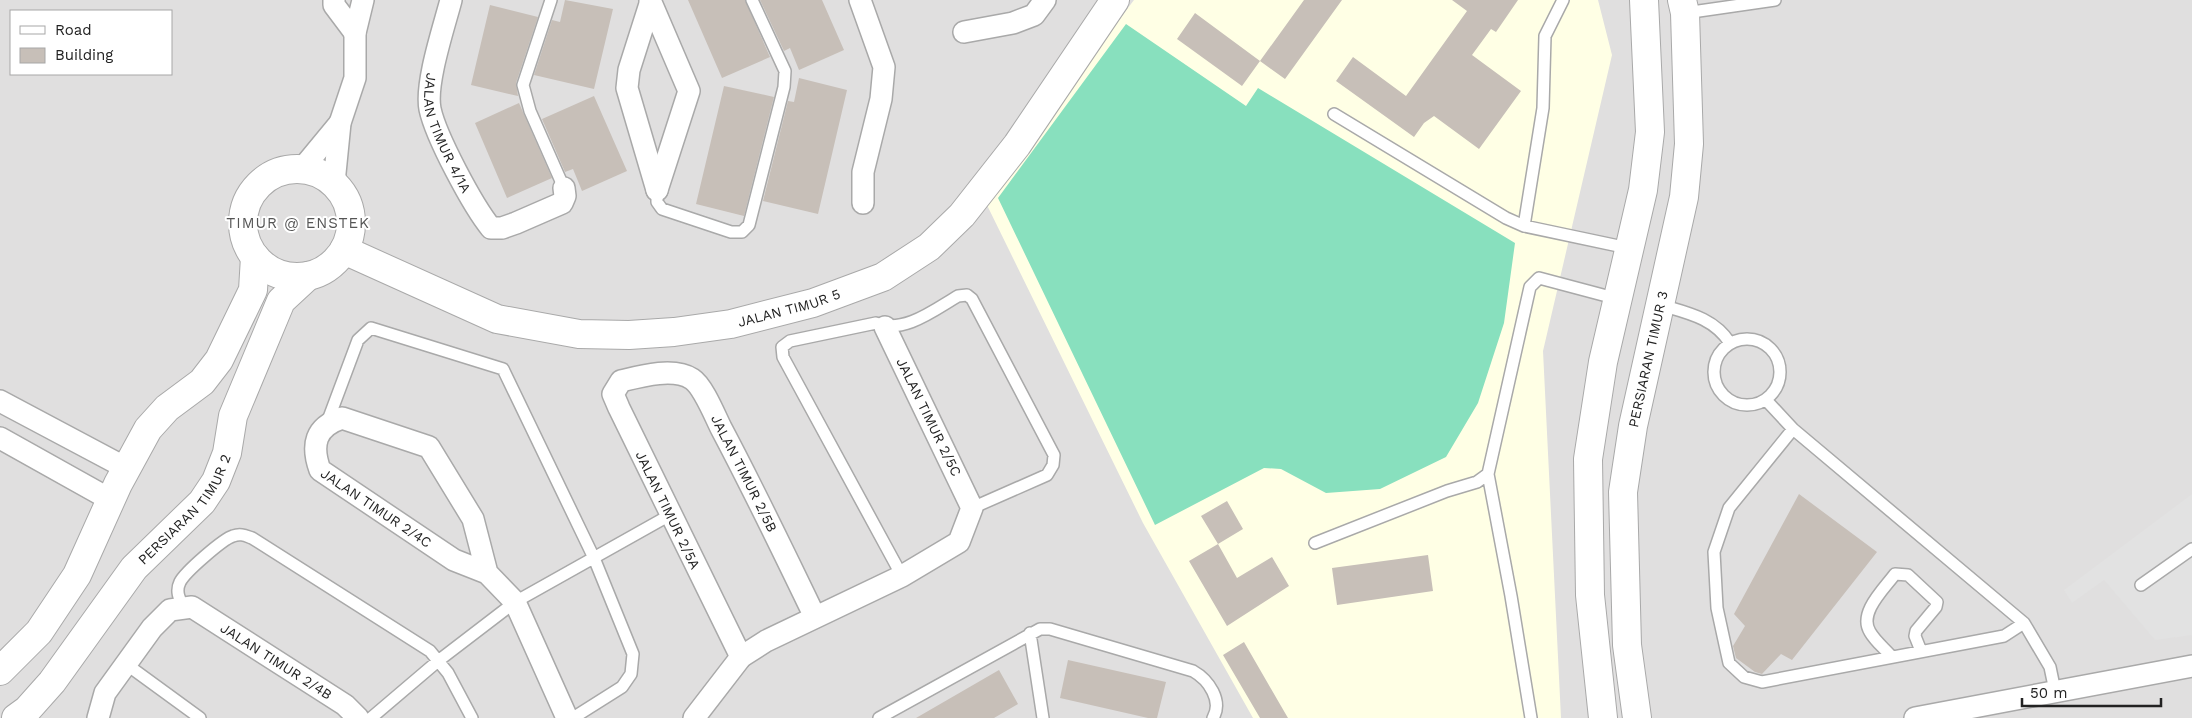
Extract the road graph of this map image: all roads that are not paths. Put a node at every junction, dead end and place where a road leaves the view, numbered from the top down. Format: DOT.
graph roads {
  1 [pos="334,0"];
  2 [pos="363,0"];
  3 [pos="450,0"];
  4 [pos="551,0"];
  5 [pos="752,0"];
  6 [pos="860,0"];
  7 [pos="1045,0"];
  8 [pos="1115,0"];
  9 [pos="1563,0"];
  10 [pos="1644,0"];
  11 [pos="1775,0"];
  12 [pos="650,2"];
  13 [pos="1684,6"];
  14 [pos="964,32"];
  15 [pos="355,33"];
  16 [pos="1334,114"];
  17 [pos="340,123"];
  18 [pos="302,169"];
  19 [pos="334,183"];
  20 [pos="564,188"];
  21 [pos="657,190"];
  22 [pos="863,203"];
  23 [pos="1524,226"];
  24 [pos="1628,248"];
  25 [pos="344,250"];
  26 [pos="255,257"];
  27 [pos="308,276"];
  28 [pos="1618,299"];
  29 [pos="1661,305"];
  30 [pos="885,326"];
  31 [pos="1730,343"];
  32 [pos="642,376"];
  33 [pos="1766,400"];
  34 [pos="0,401"];
  35 [pos="327,423"];
  36 [pos="1793,428"];
  37 [pos="0,438"];
  38 [pos="126,468"];
  39 [pos="1488,474"];
  40 [pos="111,500"];
  41 [pos="972,508"];
  42 [pos="670,515"];
  43 [pos="1315,543"];
  44 [pos="2192,549"];
  45 [pos="594,558"];
  46 [pos="486,574"];
  47 [pos="902,576"];
  48 [pos="2141,585"];
  49 [pos="515,602"];
  50 [pos="188,608"];
  51 [pos="815,617"];
  52 [pos="2024,623"];
  53 [pos="1030,633"];
  54 [pos="1921,651"];
  55 [pos="1892,656"];
  56 [pos="741,657"];
  57 [pos="438,661"];
  58 [pos="126,664"];
  59 [pos="2192,666"];
  60 [pos="0,670"];
  61 [pos="2192,680"];
  62 [pos="1634,691"];
  63 [pos="2055,691"];
  64 [pos="16,718"];
  65 [pos="98,718"];
  66 [pos="200,718"];
  67 [pos="358,718"];
  68 [pos="370,718"];
  69 [pos="472,718"];
  70 [pos="567,718"];
  71 [pos="573,718"];
  72 [pos="694,718"];
  73 [pos="879,718"];
  74 [pos="1043,718"];
  75 [pos="1213,718"];
  76 [pos="1531,718"];
  77 [pos="1603,718"];
  78 [pos="1638,718"];
  79 [pos="1651,718"];
  80 [pos="1915,718"];
  81 [pos="1990,718"];
  1 -- 15 [label="street"];
  2 -- 15 [label="street"];
  3 -- 20 [label="street, JALAN TIMUR 4/1A"];
  4 -- 20 [label="lane"];
  5 -- 21 [label="lane"];
  6 -- 22 [label="street"];
  7 -- 14 [label="street"];
  8 -- 25 [label="street, JALAN TIMUR 5"];
  9 -- 23 [label="lane"];
  10 -- 24 [label="street"];
  11 -- 13 [label="lane"];
  12 -- 21 [label="street"];
  12 -- 21 [label="street"];
  13 -- 29 [label="street, PERSIARAN TIMUR 3"];
  15 -- 17 [label="street"];
  16 -- 23 [label="lane"];
  17 -- 18 [label="street"];
  17 -- 19 [label="street"];
  18 -- 19 [label="street, PERSIARAN TIMUR 2"];
  18 -- 26 [label="street, PERSIARAN TIMUR 2"];
  19 -- 25 [label="street"];
  23 -- 24 [label="lane"];
  24 -- 28 [label="street"];
  25 -- 27 [label="street, PERSIARAN TIMUR 2"];
  26 -- 27 [label="street, PERSIARAN TIMUR 2"];
  26 -- 38 [label="street, PERSIARAN TIMUR 2"];
  27 -- 64 [label="street, PERSIARAN TIMUR 2"];
  28 -- 39 [label="lane"];
  28 -- 77 [label="street"];
  29 -- 31 [label="lane"];
  29 -- 62 [label="street, PERSIARAN TIMUR 3"];
  30 -- 41 [label="street, JALAN TIMUR 2/5C"];
  30 -- 41 [label="lane"];
  30 -- 47 [label="lane"];
  31 -- 33 [label="lane"];
  31 -- 33 [label="lane"];
  32 -- 42 [label="street, JALAN TIMUR 2/5A"];
  32 -- 51 [label="street, JALAN TIMUR 2/5B"];
  33 -- 36 [label="lane"];
  34 -- 38 [label="street"];
  35 -- 45 [label="lane"];
  35 -- 46 [label="street, JALAN TIMUR 2/4C"];
  35 -- 46 [label="street"];
  36 -- 52 [label="lane"];
  36 -- 55 [label="lane"];
  37 -- 40 [label="street"];
  38 -- 40 [label="street, PERSIARAN TIMUR 2"];
  39 -- 43 [label="lane"];
  39 -- 76 [label="lane"];
  40 -- 60 [label="street, PERSIARAN TIMUR 2"];
  41 -- 47 [label="street"];
  42 -- 45 [label="lane"];
  42 -- 56 [label="street, JALAN TIMUR 2/5A"];
  44 -- 48 [label="lane"];
  45 -- 49 [label="lane"];
  45 -- 71 [label="lane"];
  46 -- 49 [label="street, JALAN TIMUR 2/4C"];
  47 -- 51 [label="street"];
  49 -- 57 [label="lane"];
  49 -- 70 [label="street, JALAN TIMUR 2/4C"];
  50 -- 57 [label="lane"];
  50 -- 58 [label="street"];
  50 -- 67 [label="street, JALAN TIMUR 2/4B"];
  51 -- 56 [label="street"];
  52 -- 54 [label="lane"];
  52 -- 63 [label="lane"];
  53 -- 73 [label="lane"];
  53 -- 74 [label="lane"];
  53 -- 75 [label="lane"];
  54 -- 55 [label="lane"];
  54 -- 55 [label="lane"];
  56 -- 72 [label="street"];
  57 -- 68 [label="lane"];
  57 -- 69 [label="lane"];
  58 -- 65 [label="street"];
  58 -- 66 [label="lane"];
  59 -- 63 [label="street"];
  61 -- 81 [label="street"];
  62 -- 78 [label="street, PERSIARAN TIMUR 3"];
  62 -- 79 [label="street"];
  63 -- 80 [label="street"];
}
